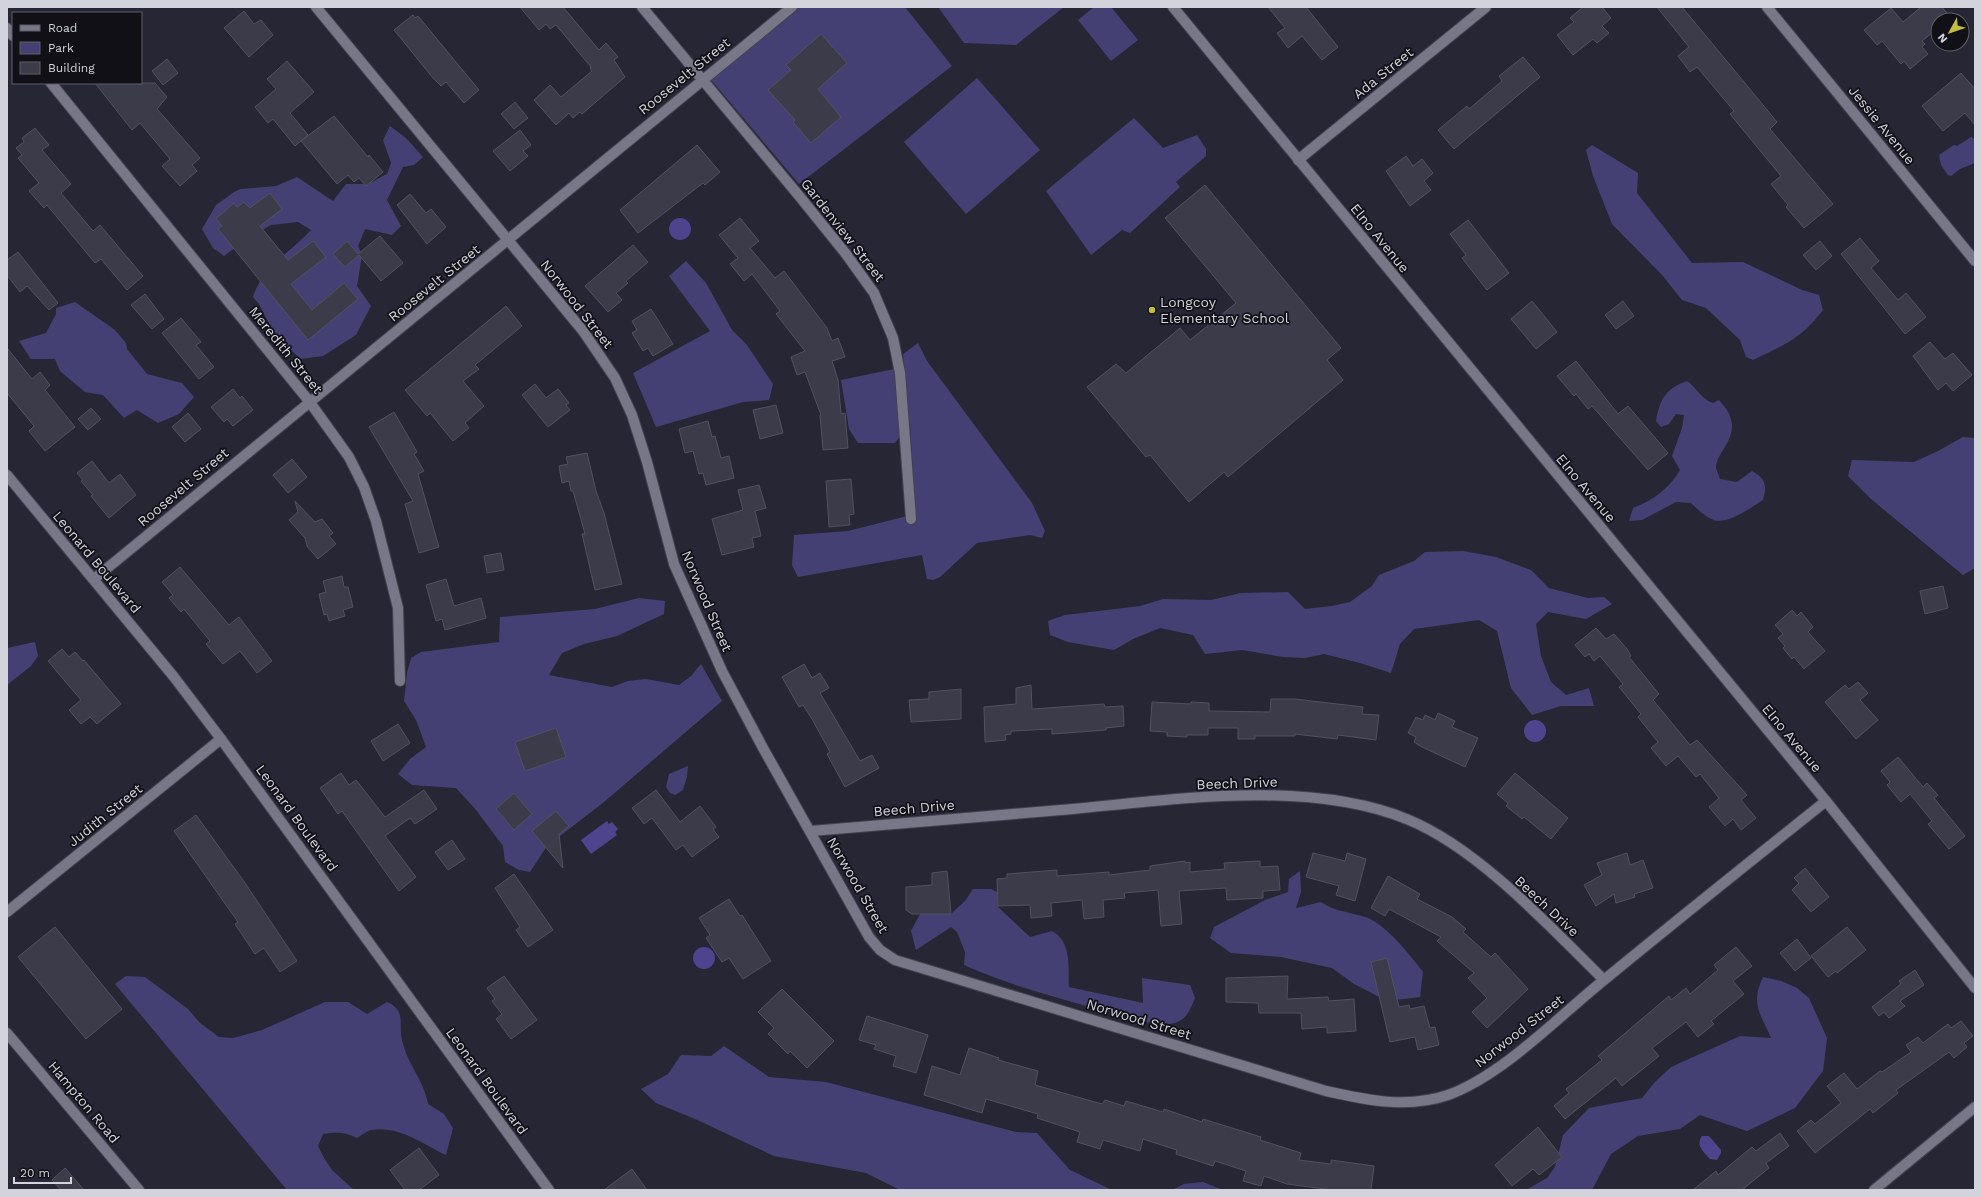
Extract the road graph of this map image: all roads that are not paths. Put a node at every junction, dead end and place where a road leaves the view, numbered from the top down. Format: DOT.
graph roads {
  1 [pos="316,7"];
  2 [pos="642,7"];
  3 [pos="792,7"];
  4 [pos="1173,7"];
  5 [pos="1486,7"];
  6 [pos="1767,7"];
  7 [pos="702,80"];
  8 [pos="52,84"];
  9 [pos="1298,160"];
  10 [pos="508,240"];
  11 [pos="1975,261"];
  12 [pos="309,401"];
  13 [pos="7,475"];
  14 [pos="911,519"];
  15 [pos="94,579"];
  16 [pos="400,681"];
  17 [pos="222,740"];
  18 [pos="1826,801"];
  19 [pos="811,831"];
  20 [pos="7,912"];
  21 [pos="1604,980"];
  22 [pos="1975,988"];
  23 [pos="7,1032"];
  24 [pos="1975,1107"];
  25 [pos="139,1190"];
  26 [pos="548,1190"];
  27 [pos="1874,1190"];
  1 -- 10 [label="street, Norwood Street"];
  2 -- 7 [label="street, Gardenview Street"];
  3 -- 7 [label="street, Roosevelt Street"];
  4 -- 9 [label="street, Elno Avenue"];
  5 -- 9 [label="street, Ada Street"];
  6 -- 11 [label="street, Jessie Avenue"];
  7 -- 10 [label="street, Roosevelt Street"];
  7 -- 14 [label="street, Gardenview Street"];
  8 -- 12 [label="street, Meredith Street"];
  9 -- 18 [label="street, Elno Avenue"];
  10 -- 12 [label="street, Roosevelt Street"];
  10 -- 19 [label="street, Norwood Street"];
  12 -- 15 [label="street, Roosevelt Street"];
  12 -- 16 [label="street, Meredith Street"];
  13 -- 15 [label="street, Leonard Boulevard"];
  15 -- 17 [label="street, Leonard Boulevard"];
  17 -- 20 [label="street, Judith Street"];
  17 -- 26 [label="street, Leonard Boulevard"];
  18 -- 21 [label="street, Norwood Street"];
  18 -- 22 [label="street, Elno Avenue"];
  19 -- 21 [label="street, Beech Drive"];
  19 -- 21 [label="street, Norwood Street"];
  23 -- 25 [label="street, Hampton Road"];
  24 -- 27 [label="street"];
}
